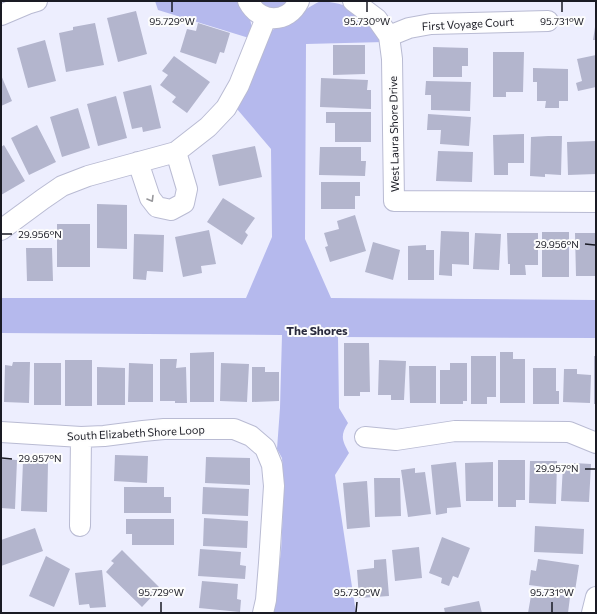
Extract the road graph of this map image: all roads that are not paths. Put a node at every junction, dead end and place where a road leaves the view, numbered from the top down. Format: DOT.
graph roads {
  1 [pos="37,1"];
  2 [pos="248,1"];
  3 [pos="299,1"];
  4 [pos="353,1"];
  5 [pos="1,15"];
  6 [pos="266,18"];
  7 [pos="548,21"];
  8 [pos="389,36"];
  9 [pos="176,152"];
  10 [pos="138,162"];
  11 [pos="596,202"];
  12 [pos="1,230"];
  13 [pos="1,432"];
  14 [pos="81,437"];
  15 [pos="365,437"];
  16 [pos="596,443"];
  17 [pos="80,526"];
  18 [pos="596,597"];
  19 [pos="263,613"];
  20 [pos="592,613"];
  1 -- 5 [label="street"];
  2 -- 6 [label="street"];
  3 -- 6 [label="street"];
  4 -- 8 [label="street, West Laura Shore Drive"];
  6 -- 9 [label="street"];
  7 -- 8 [label="street, First Voyage Court"];
  8 -- 11 [label="street, West Laura Shore Drive"];
  9 -- 10 [label="street"];
  10 -- 9 [label="street, one-way"];
  10 -- 12 [label="street"];
  13 -- 14 [label="street, South Elizabeth Shore Loop"];
  14 -- 17 [label="street"];
  14 -- 19 [label="street, South Elizabeth Shore Loop"];
  15 -- 16 [label="street"];
  18 -- 20 [label="street"];
}
